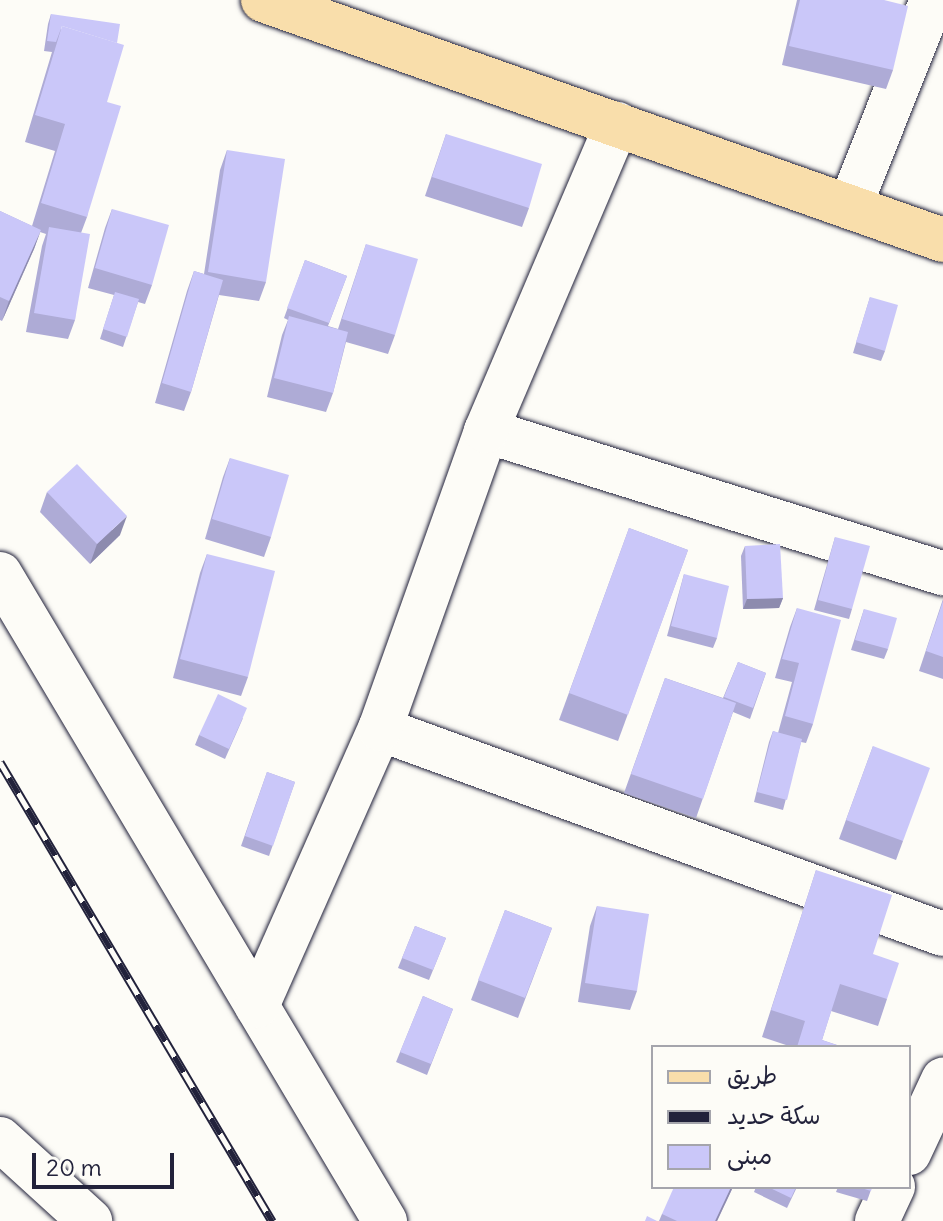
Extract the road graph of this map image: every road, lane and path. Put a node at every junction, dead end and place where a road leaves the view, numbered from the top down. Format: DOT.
graph roads {
  1 [pos="932,0"];
  2 [pos="280,2"];
  3 [pos="617,124"];
  4 [pos="850,206"];
  5 [pos="943,240"];
  6 [pos="486,431"];
  7 [pos="943,573"];
  8 [pos="0,574"];
  9 [pos="380,729"];
  10 [pos="943,934"];
  11 [pos="257,1006"];
  12 [pos="943,1080"];
  13 [pos="0,1139"];
  14 [pos="911,1149"];
  15 [pos="892,1189"];
  16 [pos="90,1221"];
  17 [pos="385,1221"];
  18 [pos="877,1221"];
  1 -- 4 [label="street"];
  2 -- 3 [label="main road"];
  3 -- 4 [label="main road"];
  3 -- 6 [label="street"];
  4 -- 5 [label="main road"];
  6 -- 7 [label="street"];
  6 -- 9 [label="street"];
  8 -- 11 [label="street"];
  9 -- 10 [label="street"];
  9 -- 11 [label="street"];
  11 -- 17 [label="street"];
  12 -- 14 [label="street"];
  13 -- 16 [label="street"];
  15 -- 18 [label="street"];
}
